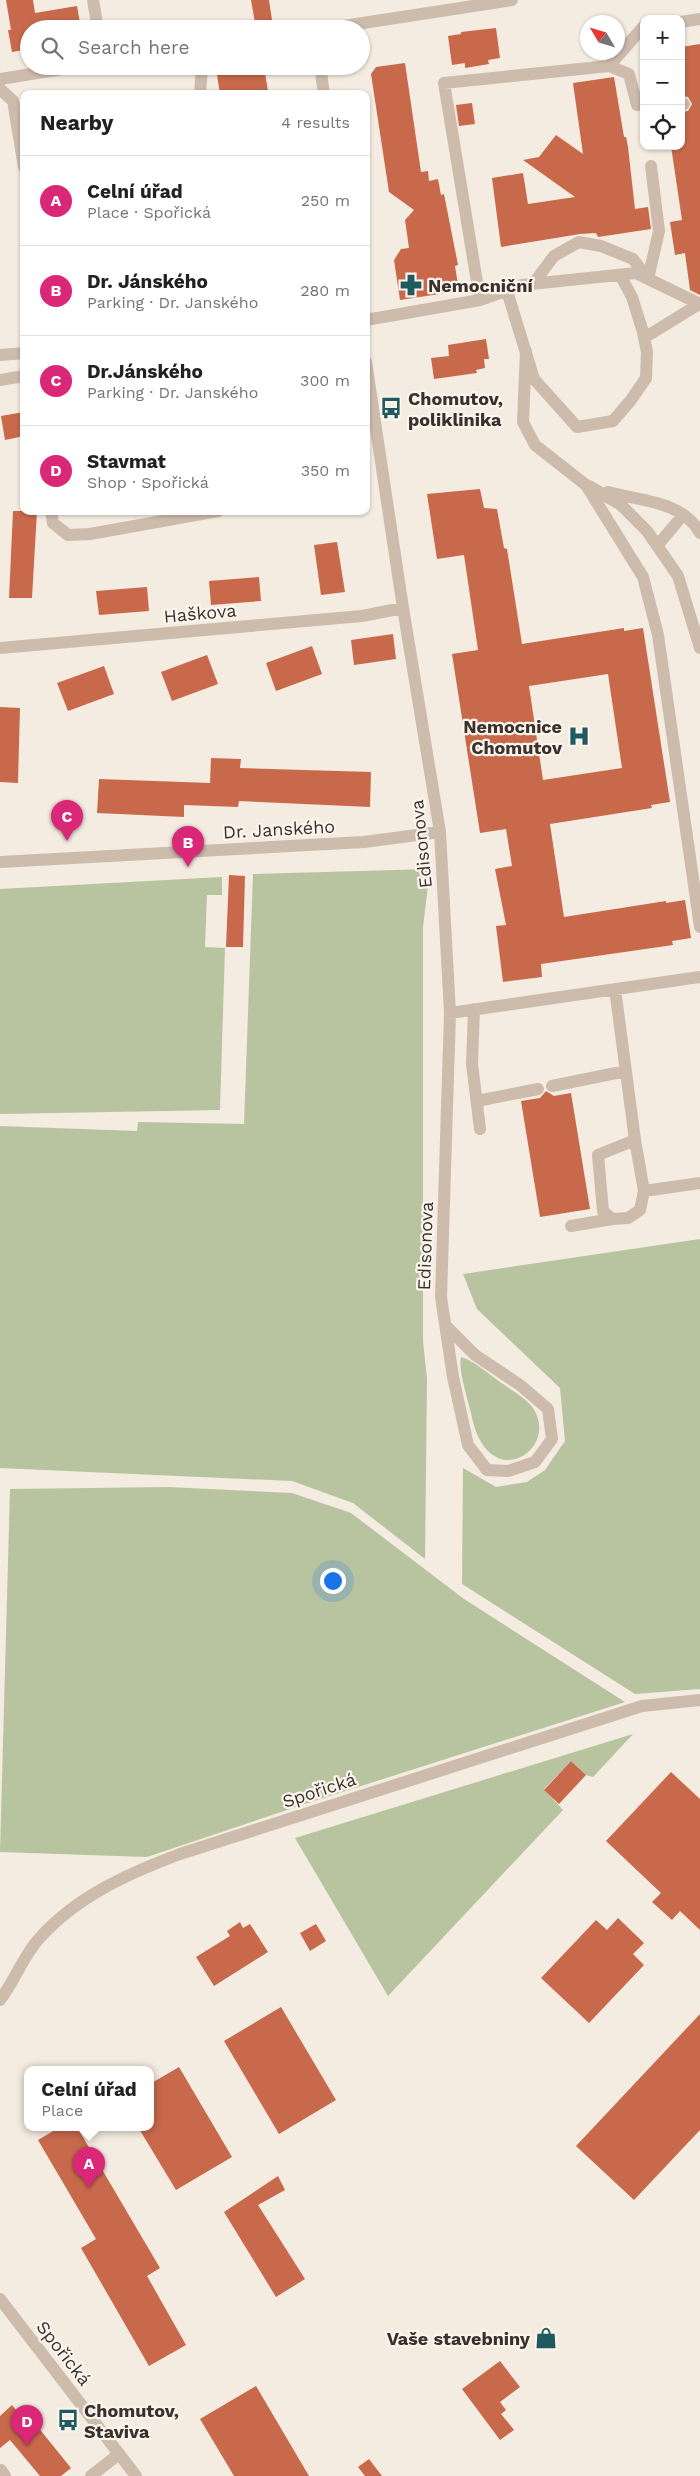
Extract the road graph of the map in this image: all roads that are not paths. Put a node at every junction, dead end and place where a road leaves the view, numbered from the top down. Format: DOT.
graph roads {
  1 [pos="93,0"];
  2 [pos="512,0"];
  3 [pos="489,2"];
  4 [pos="700,19"];
  5 [pos="96,20"];
  6 [pos="370,21"];
  7 [pos="685,21"];
  8 [pos="640,31"];
  9 [pos="609,66"];
  10 [pos="25,75"];
  11 [pos="201,75"];
  12 [pos="321,75"];
  13 [pos="0,79"];
  14 [pos="0,89"];
  15 [pos="200,90"];
  16 [pos="323,90"];
  17 [pos="640,105"];
  18 [pos="20,142"];
  19 [pos="651,166"];
  20 [pos="620,274"];
  21 [pos="648,279"];
  22 [pos="533,284"];
  23 [pos="507,291"];
  24 [pos="480,300"];
  25 [pos="700,304"];
  26 [pos="370,319"];
  27 [pos="644,338"];
  28 [pos="526,351"];
  29 [pos="0,355"];
  30 [pos="20,357"];
  31 [pos="20,377"];
  32 [pos="0,380"];
  33 [pos="370,389"];
  34 [pos="586,485"];
  35 [pos="52,515"];
  36 [pos="196,515"];
  37 [pos="683,515"];
  38 [pos="700,533"];
  39 [pos="657,546"];
  40 [pos="403,608"];
  41 [pos="0,648"];
  42 [pos="700,648"];
  43 [pos="440,832"];
  44 [pos="0,862"];
  45 [pos="700,927"];
  46 [pos="700,977"];
  47 [pos="615,989"];
  48 [pos="474,1009"];
  49 [pos="450,1013"];
  50 [pos="626,1071"];
  51 [pos="552,1086"];
  52 [pos="538,1089"];
  53 [pos="476,1101"];
  54 [pos="480,1129"];
  55 [pos="635,1140"];
  56 [pos="700,1183"];
  57 [pos="644,1191"];
  58 [pos="612,1219"];
  59 [pos="571,1226"];
  60 [pos="446,1326"];
  61 [pos="700,1700"];
  62 [pos="0,2000"];
  63 [pos="0,2299"];
  64 [pos="119,2454"];
  65 [pos="91,2476"];
  66 [pos="136,2476"];
  1 -- 5 [label="street"];
  2 -- 3 [label="street"];
  3 -- 6 [label="street"];
  4 -- 7 [label="street"];
  8 -- 9 [label="street"];
  9 -- 17 [label="street"];
  9 -- 24 [label="street"];
  10 -- 13 [label="street"];
  11 -- 15 [label="street"];
  12 -- 16 [label="street"];
  14 -- 18 [label="street"];
  19 -- 21 [label="street"];
  20 -- 21 [label="street"];
  20 -- 22 [label="street"];
  20 -- 27 [label="street"];
  21 -- 22 [label="street"];
  21 -- 25 [label="street"];
  22 -- 23 [label="street"];
  23 -- 24 [label="street"];
  23 -- 28 [label="street"];
  24 -- 26 [label="street"];
  25 -- 27 [label="street"];
  27 -- 28 [label="street"];
  28 -- 34 [label="street"];
  29 -- 30 [label="street"];
  31 -- 32 [label="street"];
  33 -- 40 [label="street, Edisonova"];
  34 -- 37 [label="street"];
  34 -- 39 [label="street"];
  34 -- 45 [label="street"];
  35 -- 36 [label="street"];
  37 -- 38 [label="street"];
  37 -- 39 [label="street"];
  39 -- 42 [label="street"];
  40 -- 41 [label="street, Haškova"];
  40 -- 43 [label="street, Edisonova"];
  43 -- 44 [label="street, Dr. Janského"];
  43 -- 49 [label="street, Edisonova"];
  46 -- 47 [label="street"];
  47 -- 48 [label="street"];
  47 -- 50 [label="street"];
  48 -- 49 [label="street"];
  48 -- 53 [label="street"];
  49 -- 60 [label="street, Edisonova"];
  50 -- 51 [label="street"];
  50 -- 55 [label="street"];
  52 -- 53 [label="street"];
  53 -- 54 [label="street"];
  55 -- 57 [label="street"];
  55 -- 58 [label="street"];
  56 -- 57 [label="street"];
  57 -- 58 [label="street"];
  58 -- 59 [label="street"];
  60 -- 60 [label="street, Edisonova"];
  61 -- 62 [label="street, Spořická"];
  63 -- 64 [label="street, Spořická"];
  64 -- 65 [label="street"];
  64 -- 66 [label="street, Spořická"];
}
